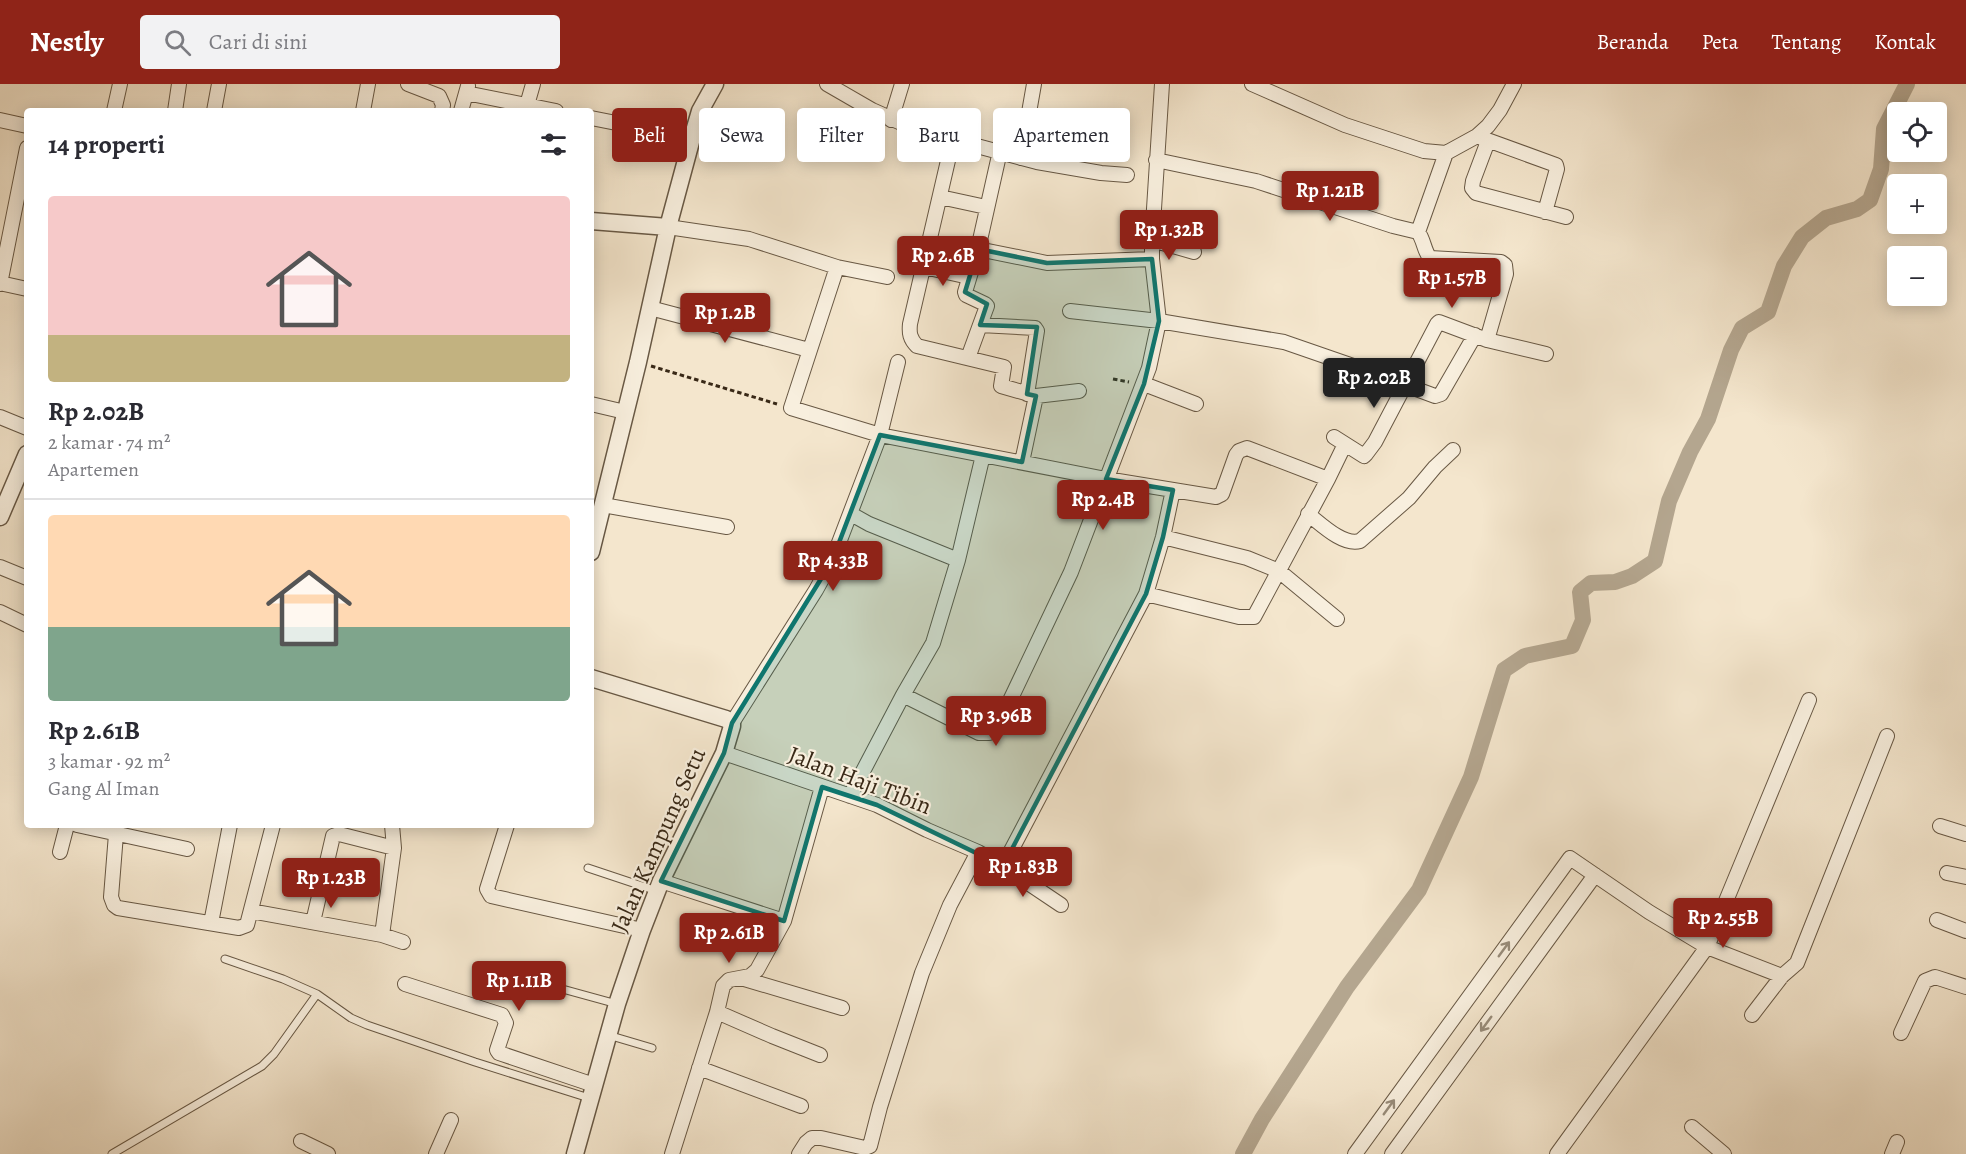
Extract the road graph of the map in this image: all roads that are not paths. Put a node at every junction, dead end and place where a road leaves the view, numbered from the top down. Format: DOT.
graph roads {
  1 [pos="120,84"];
  2 [pos="179,84"];
  3 [pos="219,84"];
  4 [pos="368,84"];
  5 [pos="408,84"];
  6 [pos="533,84"];
  7 [pos="715,84"];
  8 [pos="826,84"];
  9 [pos="902,84"];
  10 [pos="1034,84"];
  11 [pos="1162,84"];
  12 [pos="1252,84"];
  13 [pos="1514,84"];
  14 [pos="468,88"];
  15 [pos="527,105"];
  16 [pos="115,108"];
  17 [pos="175,108"];
  18 [pos="215,108"];
  19 [pos="364,108"];
  20 [pos="442,108"];
  21 [pos="462,108"];
  22 [pos="542,108"];
  23 [pos="1030,108"];
  24 [pos="594,119"];
  25 [pos="0,120"];
  26 [pos="891,120"];
  27 [pos="897,122"];
  28 [pos="24,125"];
  29 [pos="692,138"];
  30 [pos="1482,139"];
  31 [pos="1446,153"];
  32 [pos="1156,160"];
  33 [pos="948,162"];
  34 [pos="996,162"];
  35 [pos="1037,162"];
  36 [pos="24,163"];
  37 [pos="1126,175"];
  38 [pos="940,197"];
  39 [pos="986,207"];
  40 [pos="1545,212"];
  41 [pos="1566,217"];
  42 [pos="594,221"];
  43 [pos="668,227"];
  44 [pos="1418,232"];
  45 [pos="1152,240"];
  46 [pos="978,249"];
  47 [pos="1194,252"];
  48 [pos="1152,259"];
  49 [pos="837,267"];
  50 [pos="924,267"];
  51 [pos="887,276"];
  52 [pos="969,276"];
  53 [pos="0,284"];
  54 [pos="24,288"];
  55 [pos="650,308"];
  56 [pos="1070,311"];
  57 [pos="1159,321"];
  58 [pos="980,325"];
  59 [pos="1481,337"];
  60 [pos="808,350"];
  61 [pos="1546,354"];
  62 [pos="968,358"];
  63 [pos="898,362"];
  64 [pos="1144,384"];
  65 [pos="1404,384"];
  66 [pos="1079,391"];
  67 [pos="1031,395"];
  68 [pos="1196,404"];
  69 [pos="594,405"];
  70 [pos="625,412"];
  71 [pos="0,417"];
  72 [pos="24,427"];
  73 [pos="880,435"];
  74 [pos="1453,450"];
  75 [pos="983,455"];
  76 [pos="24,461"];
  77 [pos="1022,462"];
  78 [pos="1106,479"];
  79 [pos="1328,479"];
  80 [pos="1173,490"];
  81 [pos="603,505"];
  82 [pos="851,514"];
  83 [pos="1308,514"];
  84 [pos="0,517"];
  85 [pos="727,527"];
  86 [pos="594,529"];
  87 [pos="1163,537"];
  88 [pos="957,560"];
  89 [pos="0,567"];
  90 [pos="1279,571"];
  91 [pos="24,576"];
  92 [pos="1146,594"];
  93 [pos="0,612"];
  94 [pos="1338,619"];
  95 [pos="24,624"];
  96 [pos="594,679"];
  97 [pos="903,695"];
  98 [pos="1809,700"];
  99 [pos="732,723"];
  100 [pos="1887,736"];
  101 [pos="724,753"];
  102 [pos="822,788"];
  103 [pos="850,795"];
  104 [pos="1940,826"];
  105 [pos="66,828"];
  106 [pos="89,828"];
  107 [pos="229,828"];
  108 [pos="272,828"];
  109 [pos="392,828"];
  110 [pos="506,828"];
  111 [pos="116,834"];
  112 [pos="1966,834"];
  113 [pos="394,848"];
  114 [pos="187,849"];
  115 [pos="60,852"];
  116 [pos="978,852"];
  117 [pos="1003,866"];
  118 [pos="588,868"];
  119 [pos="1947,873"];
  120 [pos="1594,875"];
  121 [pos="1966,877"];
  122 [pos="659,886"];
  123 [pos="1061,905"];
  124 [pos="251,910"];
  125 [pos="1937,920"];
  126 [pos="784,921"];
  127 [pos="313,922"];
  128 [pos="211,923"];
  129 [pos="642,930"];
  130 [pos="1966,931"];
  131 [pos="382,935"];
  132 [pos="404,942"];
  133 [pos="1707,947"];
  134 [pos="225,959"];
  135 [pos="1782,976"];
  136 [pos="741,978"];
  137 [pos="526,979"];
  138 [pos="405,984"];
  139 [pos="1966,987"];
  140 [pos="317,994"];
  141 [pos="617,1004"];
  142 [pos="842,1008"];
  143 [pos="717,1012"];
  144 [pos="1752,1015"];
  145 [pos="1901,1033"];
  146 [pos="608,1035"];
  147 [pos="652,1048"];
  148 [pos="820,1055"];
  149 [pos="699,1068"];
  150 [pos="592,1092"];
  151 [pos="801,1106"];
  152 [pos="451,1120"];
  153 [pos="1692,1127"];
  154 [pos="301,1141"];
  155 [pos="112,1154"];
  156 [pos="328,1154"];
  157 [pos="436,1154"];
  158 [pos="575,1154"];
  159 [pos="672,1154"];
  160 [pos="799,1154"];
  161 [pos="1355,1154"];
  162 [pos="1392,1154"];
  163 [pos="1557,1154"];
  164 [pos="1724,1154"];
  1 -- 16 [label="street"];
  2 -- 17 [label="street"];
  3 -- 18 [label="street"];
  4 -- 19 [label="street"];
  5 -- 20 [label="street"];
  6 -- 15 [label="street"];
  7 -- 29 [label="street"];
  8 -- 26 [label="street"];
  9 -- 26 [label="street"];
  10 -- 23 [label="street"];
  11 -- 32 [label="street"];
  12 -- 31 [label="street"];
  13 -- 30 [label="street"];
  14 -- 15 [label="street"];
  14 -- 21 [label="street"];
  15 -- 22 [label="street"];
  24 -- 29 [label="street"];
  25 -- 28 [label="street"];
  26 -- 27 [label="street"];
  29 -- 43 [label="street"];
  30 -- 31 [label="street"];
  30 -- 40 [label="street"];
  30 -- 40 [label="street"];
  31 -- 44 [label="street"];
  32 -- 44 [label="street"];
  32 -- 45 [label="street"];
  33 -- 38 [label="street"];
  34 -- 39 [label="street"];
  35 -- 37 [label="street"];
  36 -- 53 [label="street"];
  38 -- 39 [label="street"];
  38 -- 50 [label="street"];
  39 -- 46 [label="street"];
  40 -- 41 [label="street"];
  42 -- 43 [label="street"];
  43 -- 49 [label="street"];
  43 -- 55 [label="street"];
  44 -- 59 [label="street"];
  45 -- 47 [label="street"];
  45 -- 48 [label="street"];
  46 -- 48 [label="street"];
  46 -- 52 [label="street"];
  48 -- 57 [label="street"];
  49 -- 51 [label="street"];
  49 -- 60 [label="street"];
  50 -- 52 [label="street"];
  50 -- 62 [label="street"];
  52 -- 58 [label="street"];
  53 -- 54 [label="street"];
  55 -- 60 [label="street"];
  55 -- 70 [label="street"];
  56 -- 57 [label="street"];
  57 -- 64 [label="street"];
  57 -- 65 [label="street"];
  58 -- 62 [label="street"];
  58 -- 67 [label="street"];
  59 -- 61 [label="street"];
  59 -- 65 [label="street"];
  59 -- 65 [label="street"];
  60 -- 73 [label="street"];
  62 -- 67 [label="street"];
  63 -- 73 [label="street"];
  64 -- 68 [label="street"];
  64 -- 78 [label="street"];
  65 -- 79 [label="street"];
  66 -- 67 [label="street"];
  67 -- 77 [label="street"];
  69 -- 70 [label="street"];
  70 -- 81 [label="street"];
  71 -- 72 [label="street"];
  73 -- 75 [label="street"];
  73 -- 82 [label="street"];
  74 -- 83 [label="street"];
  75 -- 77 [label="street"];
  75 -- 88 [label="street"];
  76 -- 84 [label="street"];
  77 -- 78 [label="street"];
  78 -- 80 [label="street"];
  78 -- 97 [label="street"];
  79 -- 80 [label="street"];
  79 -- 83 [label="street"];
  80 -- 87 [label="street"];
  81 -- 85 [label="street"];
  81 -- 86 [label="street"];
  82 -- 88 [label="street"];
  82 -- 99 [label="street"];
  83 -- 90 [label="street"];
  87 -- 90 [label="street"];
  87 -- 92 [label="street"];
  88 -- 97 [label="street"];
  89 -- 91 [label="street"];
  90 -- 92 [label="street"];
  90 -- 94 [label="street"];
  92 -- 117 [label="street"];
  93 -- 95 [label="street"];
  96 -- 99 [label="street, Jalan Kampung Setu"];
  97 -- 103 [label="street"];
  98 -- 133 [label="street"];
  99 -- 101 [label="street, Jalan Kampung Setu"];
  100 -- 135 [label="street"];
  101 -- 102 [label="street, Jalan Haji Tibin"];
  101 -- 122 [label="street, Jalan Kampung Setu"];
  102 -- 103 [label="street, Jalan Haji Tibin"];
  102 -- 126 [label="street"];
  103 -- 116 [label="street, Jalan Haji Tibin"];
  104 -- 112 [label="street"];
  105 -- 115 [label="street"];
  106 -- 111 [label="street"];
  107 -- 128 [label="street"];
  108 -- 124 [label="street"];
  109 -- 113 [label="street"];
  110 -- 129 [label="street"];
  111 -- 114 [label="street"];
  111 -- 128 [label="street"];
  113 -- 127 [label="street"];
  113 -- 131 [label="street"];
  116 -- 117 [label="street, Jalan Haji Tibin"];
  116 -- 160 [label="street"];
  117 -- 123 [label="street, Jalan Haji Tibin"];
  118 -- 122 [label="lane"];
  119 -- 121 [label="street"];
  120 -- 133 [label="street"];
  161 -- 120 [label="street, one-way"];
  120 -- 162 [label="street, one-way"];
  122 -- 126 [label="street"];
  122 -- 129 [label="street, Jalan Kampung Setu"];
  124 -- 127 [label="street"];
  124 -- 128 [label="street"];
  125 -- 130 [label="street"];
  126 -- 136 [label="street"];
  127 -- 131 [label="street"];
  129 -- 141 [label="street, Jalan Kampung Setu"];
  131 -- 132 [label="street"];
  133 -- 135 [label="street"];
  133 -- 163 [label="street"];
  134 -- 140 [label="lane"];
  135 -- 144 [label="street"];
  136 -- 142 [label="street"];
  136 -- 143 [label="street"];
  137 -- 141 [label="lane"];
  138 -- 150 [label="street"];
  139 -- 145 [label="street"];
  140 -- 150 [label="lane"];
  140 -- 155 [label="lane"];
  141 -- 146 [label="street, Jalan Kampung Setu"];
  143 -- 148 [label="street"];
  143 -- 149 [label="street"];
  146 -- 147 [label="lane"];
  146 -- 150 [label="street, Jalan Kampung Setu"];
  149 -- 151 [label="street"];
  149 -- 159 [label="street"];
  150 -- 158 [label="street, Jalan Kampung Setu"];
  152 -- 157 [label="street"];
  153 -- 164 [label="street"];
  154 -- 156 [label="street"];
}
